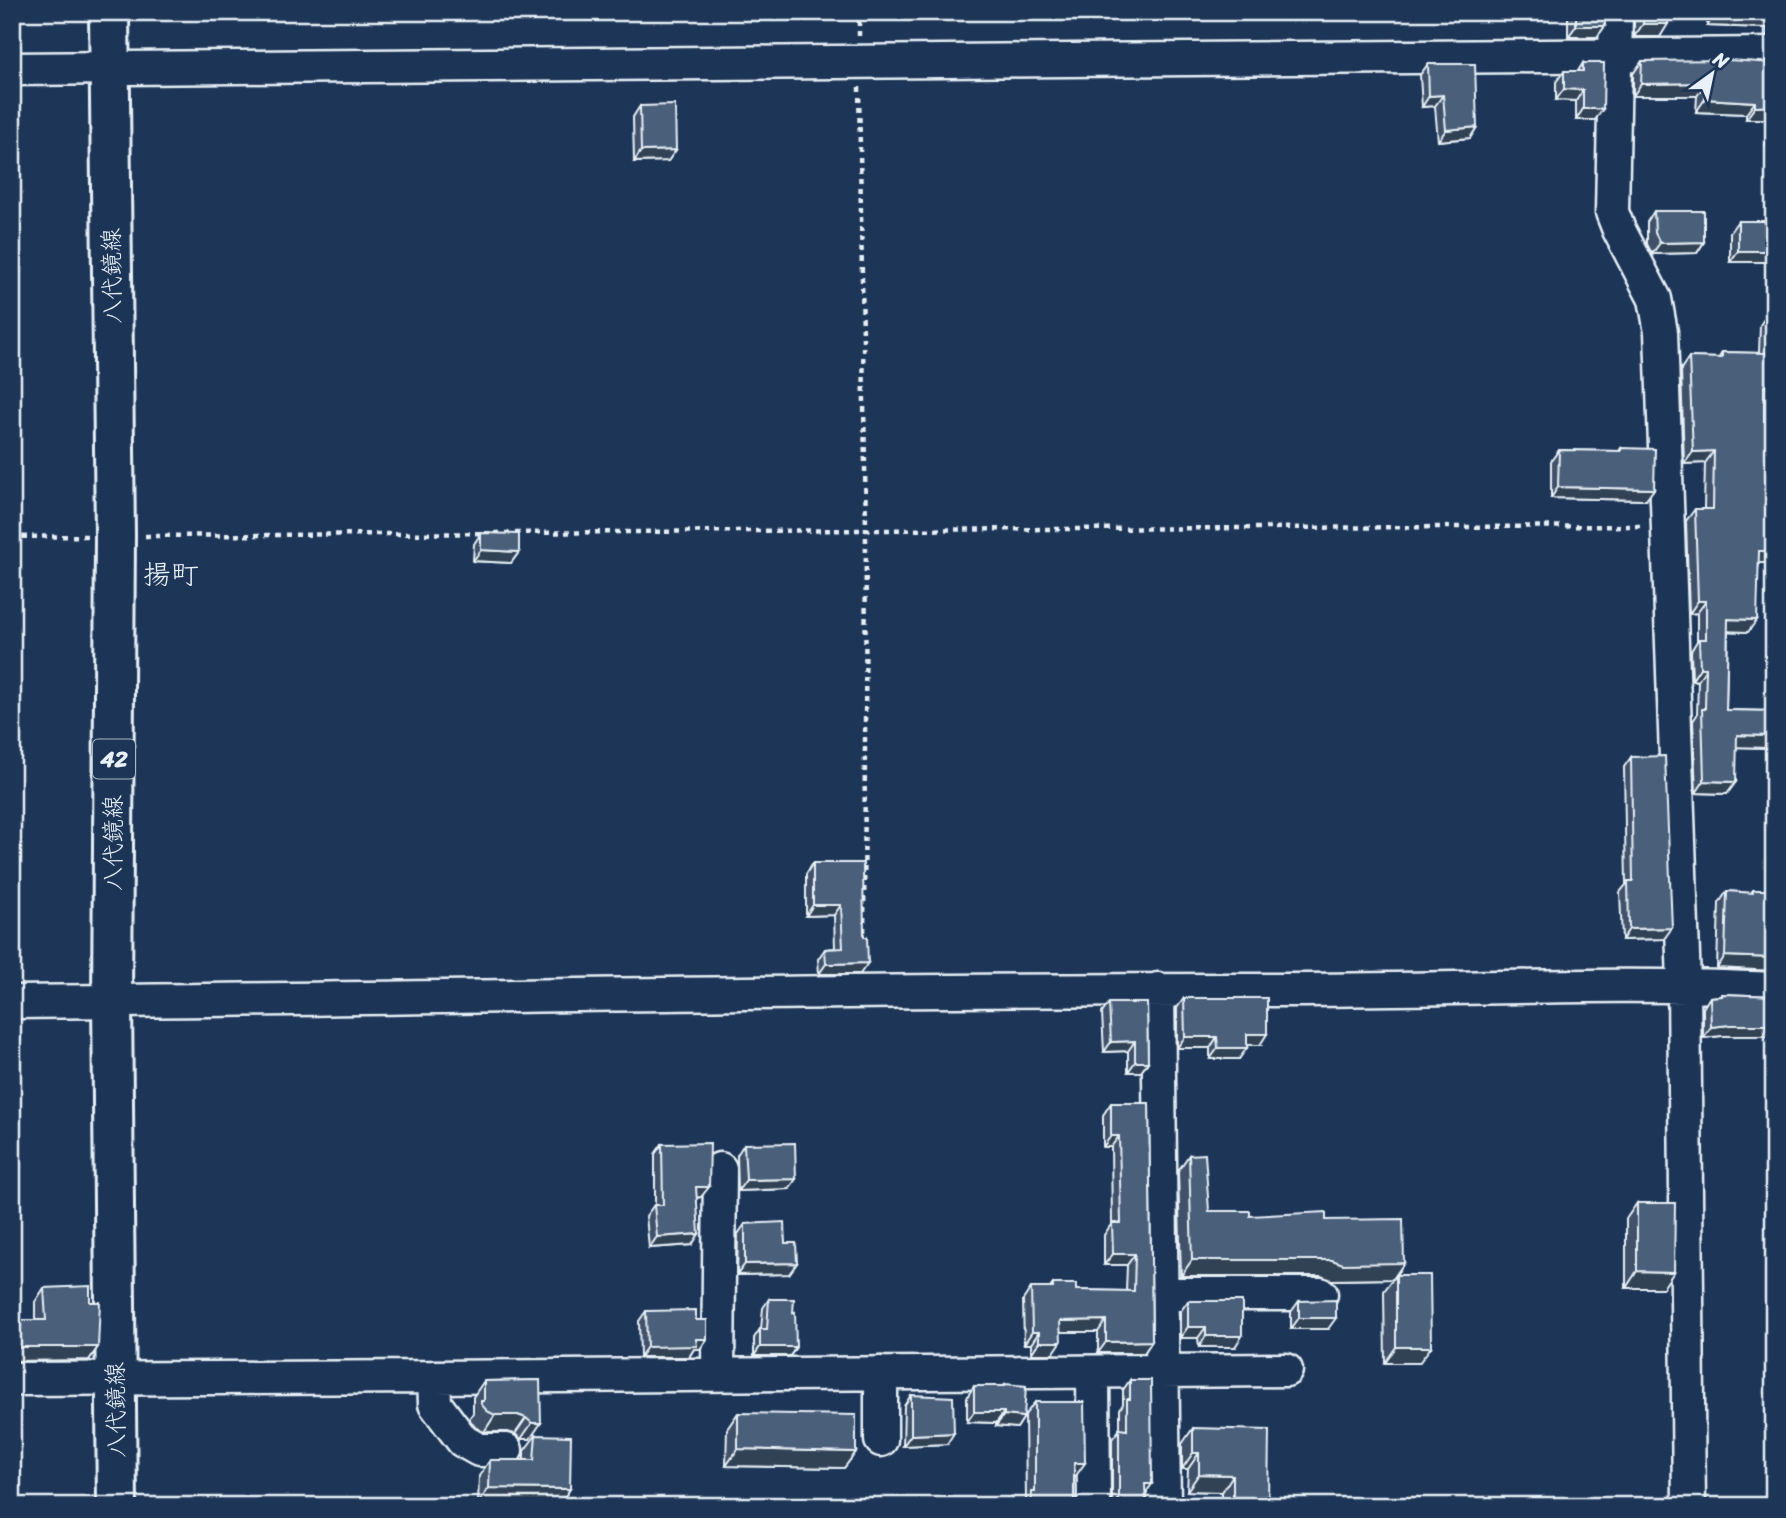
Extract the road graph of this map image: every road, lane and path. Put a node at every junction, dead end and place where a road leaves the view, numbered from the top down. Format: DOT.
graph roads {
  1 [pos="110,12"];
  2 [pos="859,12"];
  3 [pos="1616,12"];
  4 [pos="1774,54"];
  5 [pos="1615,56"];
  6 [pos="859,63"];
  7 [pos="110,68"];
  8 [pos="12,69"];
  9 [pos="1666,526"];
  10 [pos="866,530"];
  11 [pos="115,536"];
  12 [pos="12,537"];
  13 [pos="1684,985"];
  14 [pos="1158,989"];
  15 [pos="1774,989"];
  16 [pos="864,990"];
  17 [pos="112,1001"];
  18 [pos="12,1002"];
  19 [pos="720,1169"];
  20 [pos="1163,1294"];
  21 [pos="1321,1294"];
  22 [pos="1163,1370"];
  23 [pos="1286,1370"];
  24 [pos="1093,1372"];
  25 [pos="881,1373"];
  26 [pos="718,1374"];
  27 [pos="116,1377"];
  28 [pos="434,1377"];
  29 [pos="12,1378"];
  30 [pos="881,1440"];
  31 [pos="506,1450"];
  32 [pos="117,1506"];
  33 [pos="1094,1506"];
  34 [pos="1164,1506"];
  35 [pos="1689,1506"];
  1 -- 7 [label="main road, 八代鏡線 / 42"];
  2 -- 6 [label="path"];
  3 -- 5 [label="street"];
  4 -- 5 [label="street"];
  5 -- 6 [label="street"];
  5 -- 9 [label="street"];
  6 -- 7 [label="street"];
  6 -- 10 [label="path"];
  7 -- 8 [label="street"];
  7 -- 11 [label="main road, 八代鏡線 / 42"];
  9 -- 10 [label="path"];
  9 -- 13 [label="street"];
  10 -- 11 [label="path"];
  10 -- 16 [label="path"];
  11 -- 12 [label="path"];
  11 -- 17 [label="main road, 八代鏡線 / 42"];
  13 -- 14 [label="street"];
  13 -- 15 [label="street"];
  13 -- 35 [label="street"];
  14 -- 16 [label="street"];
  14 -- 20 [label="street"];
  16 -- 17 [label="street"];
  17 -- 18 [label="street"];
  17 -- 27 [label="main road, 八代鏡線 / 42"];
  19 -- 26 [label="street"];
  20 -- 21 [label="street"];
  20 -- 22 [label="street"];
  22 -- 23 [label="street"];
  22 -- 24 [label="street"];
  22 -- 34 [label="street"];
  24 -- 25 [label="street"];
  24 -- 33 [label="street"];
  25 -- 26 [label="street"];
  25 -- 30 [label="street"];
  26 -- 28 [label="street"];
  27 -- 28 [label="street"];
  27 -- 29 [label="street"];
  27 -- 32 [label="main road, 八代鏡線 / 42"];
  28 -- 31 [label="street"];
}
